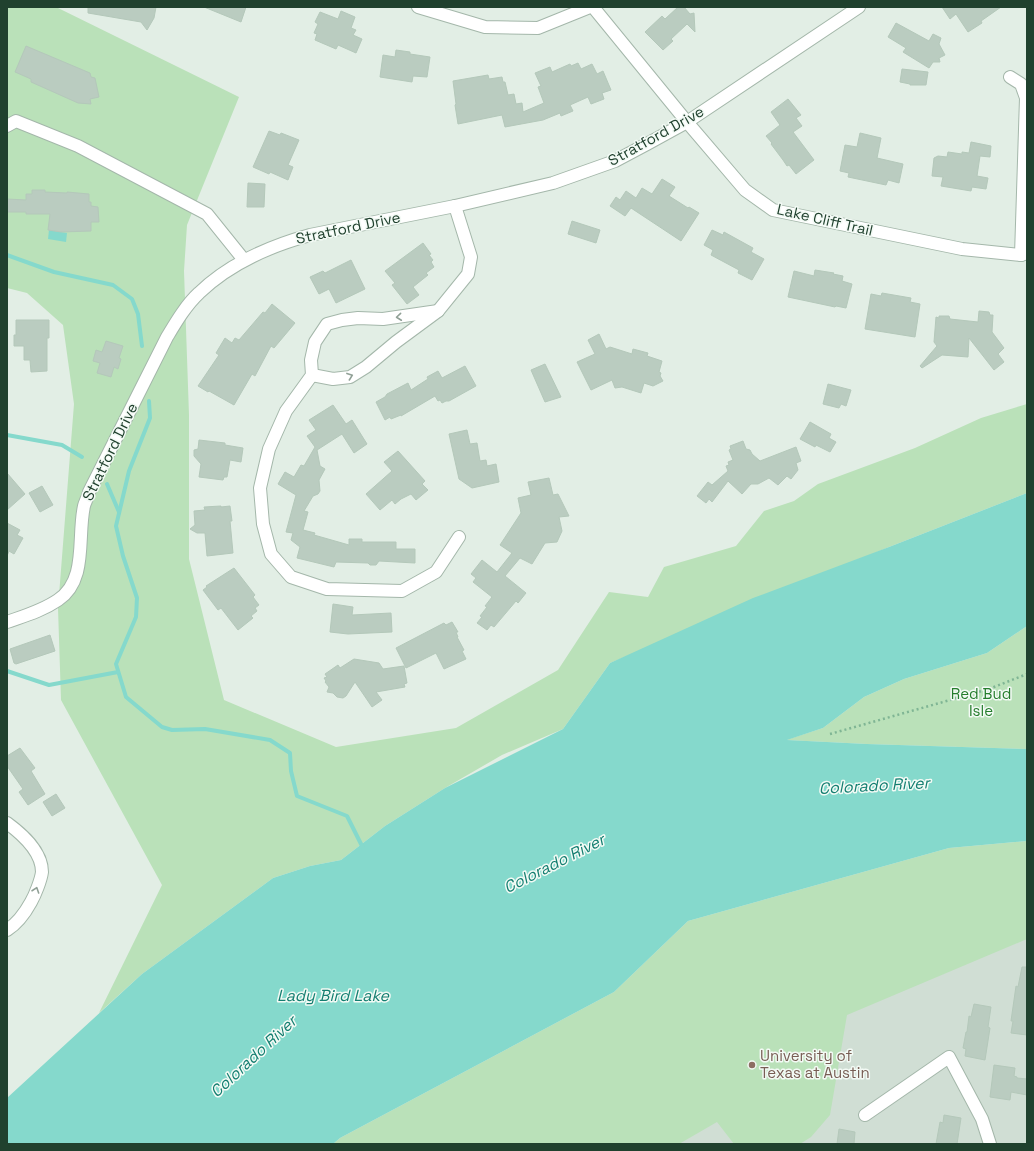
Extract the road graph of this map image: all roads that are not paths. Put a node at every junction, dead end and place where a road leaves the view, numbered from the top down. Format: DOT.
graph roads {
  1 [pos="418,7"];
  2 [pos="592,7"];
  3 [pos="859,7"];
  4 [pos="1010,77"];
  5 [pos="687,122"];
  6 [pos="7,126"];
  7 [pos="455,206"];
  8 [pos="1024,254"];
  9 [pos="244,260"];
  10 [pos="438,311"];
  11 [pos="312,375"];
  12 [pos="458,536"];
  13 [pos="7,622"];
  14 [pos="7,823"];
  15 [pos="12,927"];
  16 [pos="865,1115"];
  17 [pos="990,1144"];
  1 -- 2 [label="street"];
  2 -- 5 [label="street, Lake Cliff Trail"];
  3 -- 5 [label="street, Stratford Drive"];
  4 -- 8 [label="street"];
  5 -- 7 [label="street, Stratford Drive"];
  5 -- 8 [label="street, Lake Cliff Trail"];
  6 -- 9 [label="street"];
  7 -- 9 [label="street, Stratford Drive"];
  7 -- 10 [label="street"];
  9 -- 13 [label="street, Stratford Drive"];
  11 -- 10 [label="street, one-way"];
  10 -- 11 [label="street, one-way"];
  11 -- 12 [label="street"];
  15 -- 14 [label="street, one-way"];
  16 -- 17 [label="street"];
}
